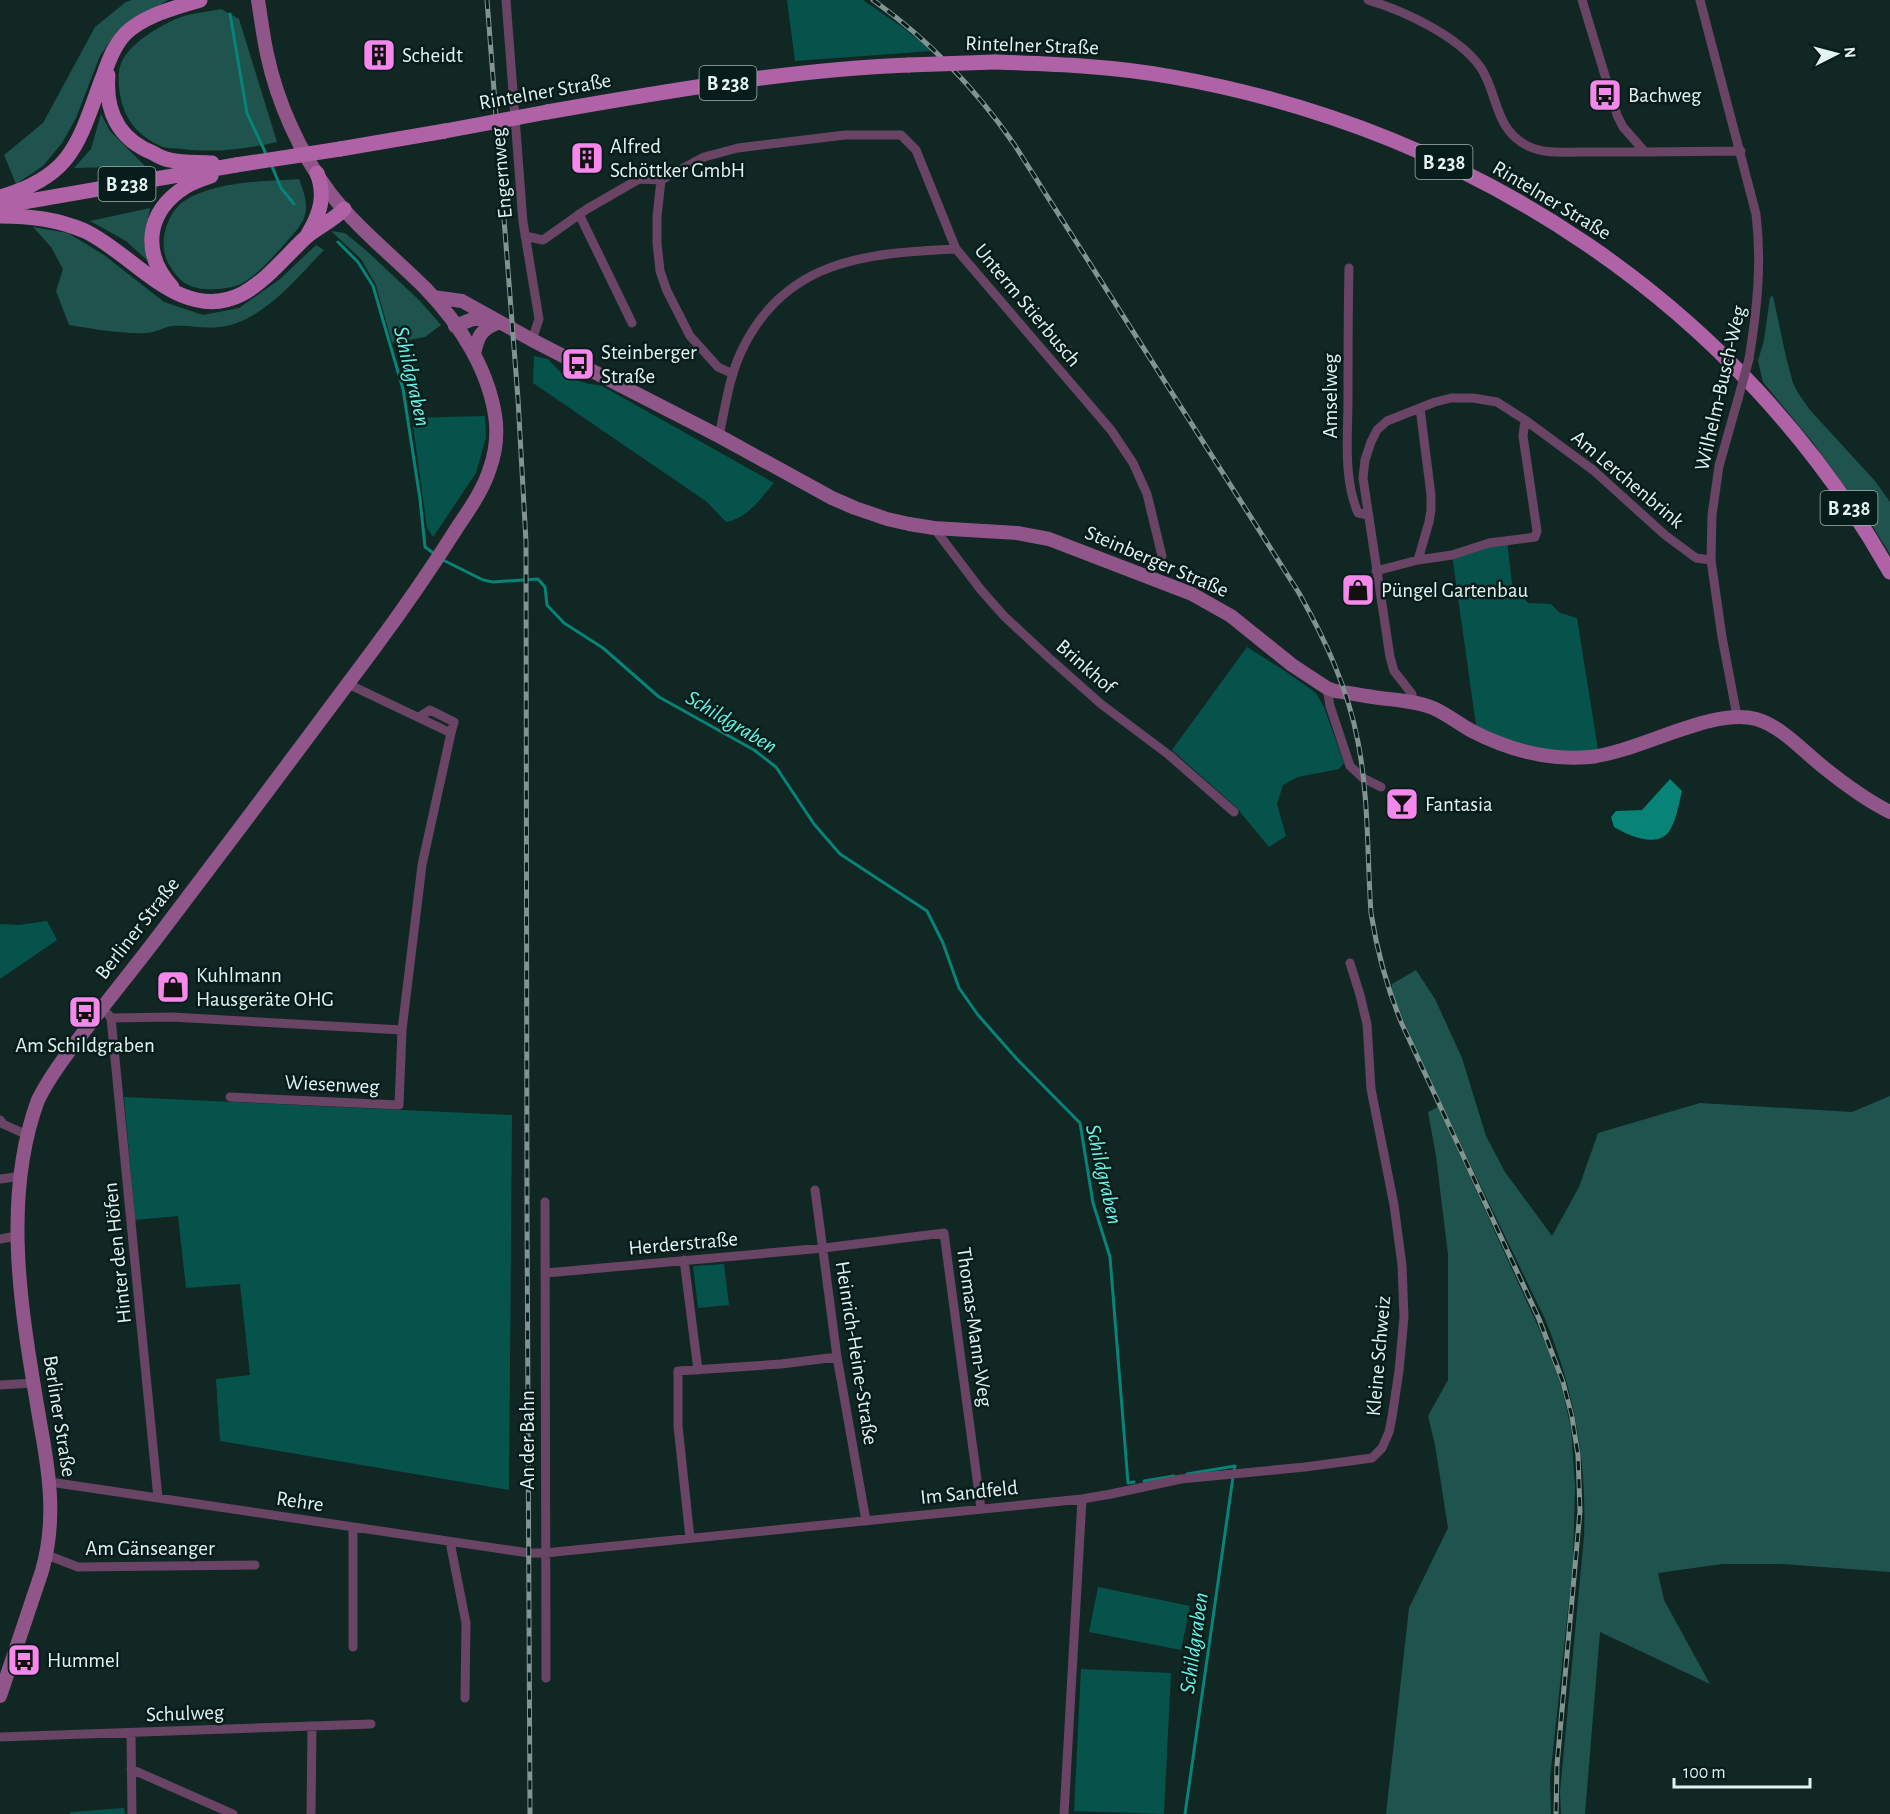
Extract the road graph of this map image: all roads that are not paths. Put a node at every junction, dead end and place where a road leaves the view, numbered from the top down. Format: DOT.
graph roads {
  1 [pos="200,0"];
  2 [pos="258,0"];
  3 [pos="506,0"];
  4 [pos="1368,0"];
  5 [pos="1582,0"];
  6 [pos="1700,0"];
  7 [pos="110,58"];
  8 [pos="1741,151"];
  9 [pos="1645,152"];
  10 [pos="236,165"];
  11 [pos="317,173"];
  12 [pos="661,180"];
  13 [pos="0,197"];
  14 [pos="19,204"];
  15 [pos="0,206"];
  16 [pos="344,209"];
  17 [pos="579,214"];
  18 [pos="0,216"];
  19 [pos="318,216"];
  20 [pos="306,236"];
  21 [pos="525,236"];
  22 [pos="956,249"];
  23 [pos="1349,268"];
  24 [pos="178,294"];
  25 [pos="433,297"];
  26 [pos="476,309"];
  27 [pos="496,321"];
  28 [pos="453,323"];
  29 [pos="632,323"];
  30 [pos="532,340"];
  31 [pos="474,354"];
  32 [pos="733,374"];
  33 [pos="1420,408"];
  34 [pos="1525,420"];
  35 [pos="719,436"];
  36 [pos="1368,515"];
  37 [pos="934,528"];
  38 [pos="1162,556"];
  39 [pos="1711,560"];
  40 [pos="1418,561"];
  41 [pos="1376,571"];
  42 [pos="1890,572"];
  43 [pos="348,684"];
  44 [pos="1327,688"];
  45 [pos="1413,702"];
  46 [pos="1737,716"];
  47 [pos="1381,787"];
  48 [pos="1234,812"];
  49 [pos="1890,812"];
  50 [pos="1350,963"];
  51 [pos="107,1013"];
  52 [pos="402,1030"];
  53 [pos="230,1097"];
  54 [pos="0,1120"];
  55 [pos="25,1134"];
  56 [pos="15,1177"];
  57 [pos="0,1179"];
  58 [pos="815,1190"];
  59 [pos="545,1202"];
  60 [pos="6,1238"];
  61 [pos="824,1248"];
  62 [pos="684,1260"];
  63 [pos="546,1273"];
  64 [pos="837,1357"];
  65 [pos="698,1370"];
  66 [pos="34,1383"];
  67 [pos="0,1385"];
  68 [pos="50,1482"];
  69 [pos="158,1498"];
  70 [pos="1082,1499"];
  71 [pos="981,1509"];
  72 [pos="866,1521"];
  73 [pos="353,1527"];
  74 [pos="690,1538"];
  75 [pos="450,1542"];
  76 [pos="545,1553"];
  77 [pos="47,1555"];
  78 [pos="255,1565"];
  79 [pos="353,1647"];
  80 [pos="546,1677"];
  81 [pos="0,1696"];
  82 [pos="465,1698"];
  83 [pos="371,1724"];
  84 [pos="312,1726"];
  85 [pos="131,1734"];
  86 [pos="0,1737"];
  87 [pos="131,1769"];
  88 [pos="132,1814"];
  89 [pos="233,1814"];
  90 [pos="311,1814"];
  91 [pos="1064,1814"];
  1 -- 7 [label="main road, B 238"];
  2 -- 11 [label="main road, Berliner Straße"];
  3 -- 21 [label="street, Engernweg"];
  4 -- 9 [label="street"];
  5 -- 9 [label="street"];
  6 -- 8 [label="street, Wilhelm-Busch-Weg"];
  7 -- 10 [label="main road, B 238"];
  7 -- 14 [label="main road, B 238"];
  8 -- 9 [label="street"];
  8 -- 39 [label="street, Wilhelm-Busch-Weg, bridge"];
  10 -- 14 [label="main road, Rintelner Straße / B 238"];
  10 -- 24 [label="main road, B 238"];
  10 -- 42 [label="main road, Rintelner Straße / B 238, bridge"];
  11 -- 16 [label="main road, Berliner Straße"];
  11 -- 19 [label="main road, B 238"];
  12 -- 17 [label="street"];
  12 -- 22 [label="street"];
  12 -- 32 [label="street"];
  13 -- 14 [label="main road, B 238"];
  14 -- 15 [label="main road, Rintelner Straße / B 238"];
  14 -- 18 [label="main road, B 238"];
  14 -- 24 [label="main road, B 238"];
  16 -- 19 [label="main road"];
  16 -- 20 [label="main road, B 238"];
  16 -- 25 [label="main road, Berliner Straße"];
  17 -- 21 [label="street"];
  17 -- 29 [label="street"];
  19 -- 20 [label="main road, B 238"];
  20 -- 24 [label="main road, B 238"];
  21 -- 30 [label="street, Engernweg"];
  22 -- 32 [label="street, Unterm Stierbusch"];
  22 -- 38 [label="street, Unterm Stierbusch"];
  23 -- 36 [label="street, Amselweg"];
  25 -- 26 [label="main road, Steinberger Straße"];
  25 -- 28 [label="main road, Berliner Straße"];
  26 -- 27 [label="main road, Steinberger Straße"];
  26 -- 28 [label="main road"];
  27 -- 28 [label="main road"];
  27 -- 30 [label="main road, Steinberger Straße"];
  27 -- 31 [label="main road"];
  28 -- 31 [label="main road, Berliner Straße"];
  30 -- 35 [label="main road, Steinberger Straße"];
  31 -- 43 [label="main road, Berliner Straße"];
  32 -- 35 [label="street, Unterm Stierbusch"];
  33 -- 34 [label="street, Am Lerchenbrink"];
  33 -- 36 [label="street, Am Lerchenbrink"];
  33 -- 40 [label="street"];
  34 -- 39 [label="street, Am Lerchenbrink"];
  34 -- 40 [label="street"];
  35 -- 37 [label="main road, Steinberger Straße"];
  36 -- 41 [label="street, Am Lerchenbrink"];
  37 -- 44 [label="main road, Steinberger Straße"];
  37 -- 48 [label="street, Brinkhof"];
  39 -- 46 [label="street, Wilhelm-Busch-Weg"];
  40 -- 41 [label="street"];
  41 -- 45 [label="street, Am Lerchenbrink"];
  43 -- 51 [label="main road, Berliner Straße"];
  43 -- 52 [label="street"];
  44 -- 45 [label="main road, Steinberger Straße"];
  44 -- 47 [label="street"];
  45 -- 46 [label="main road, Steinberger Straße"];
  46 -- 49 [label="main road, Steinberger Straße"];
  50 -- 70 [label="street, Kleine Schweiz"];
  51 -- 52 [label="street"];
  51 -- 55 [label="main road, Berliner Straße"];
  51 -- 69 [label="street, Hinter den Höfen"];
  52 -- 53 [label="street, Wiesenweg"];
  54 -- 55 [label="street"];
  55 -- 56 [label="main road, Berliner Straße"];
  56 -- 57 [label="street"];
  56 -- 60 [label="main road, Berliner Straße"];
  58 -- 61 [label="street, Heinrich-Heine-Straße"];
  59 -- 63 [label="street, An der Bahn"];
  60 -- 66 [label="main road, Berliner Straße"];
  61 -- 62 [label="street, Herderstraße"];
  61 -- 64 [label="street, Heinrich-Heine-Straße"];
  61 -- 71 [label="street, Thomas-Mann-Weg"];
  62 -- 63 [label="street, Herderstraße"];
  62 -- 65 [label="street"];
  63 -- 76 [label="street, An der Bahn"];
  64 -- 65 [label="street"];
  64 -- 72 [label="street, Heinrich-Heine-Straße"];
  65 -- 74 [label="street"];
  66 -- 67 [label="street"];
  66 -- 68 [label="main road, Berliner Straße"];
  68 -- 69 [label="street, Rehre"];
  68 -- 77 [label="main road, Berliner Straße"];
  69 -- 73 [label="street, Rehre"];
  70 -- 71 [label="street, Im Sandfeld"];
  70 -- 91 [label="street"];
  71 -- 72 [label="street, Im Sandfeld"];
  72 -- 74 [label="street, Im Sandfeld"];
  73 -- 75 [label="street, Rehre"];
  73 -- 79 [label="street"];
  74 -- 76 [label="street, Im Sandfeld"];
  75 -- 76 [label="street, Rehre"];
  75 -- 82 [label="street"];
  76 -- 80 [label="street, An der Bahn"];
  77 -- 78 [label="street, Am Gänseanger"];
  77 -- 81 [label="main road, Berliner Straße"];
  83 -- 84 [label="street, Schulweg"];
  84 -- 85 [label="street, Schulweg"];
  84 -- 90 [label="street"];
  85 -- 86 [label="street, Schulweg"];
  85 -- 87 [label="street"];
  87 -- 88 [label="street"];
  87 -- 89 [label="street"];
}
